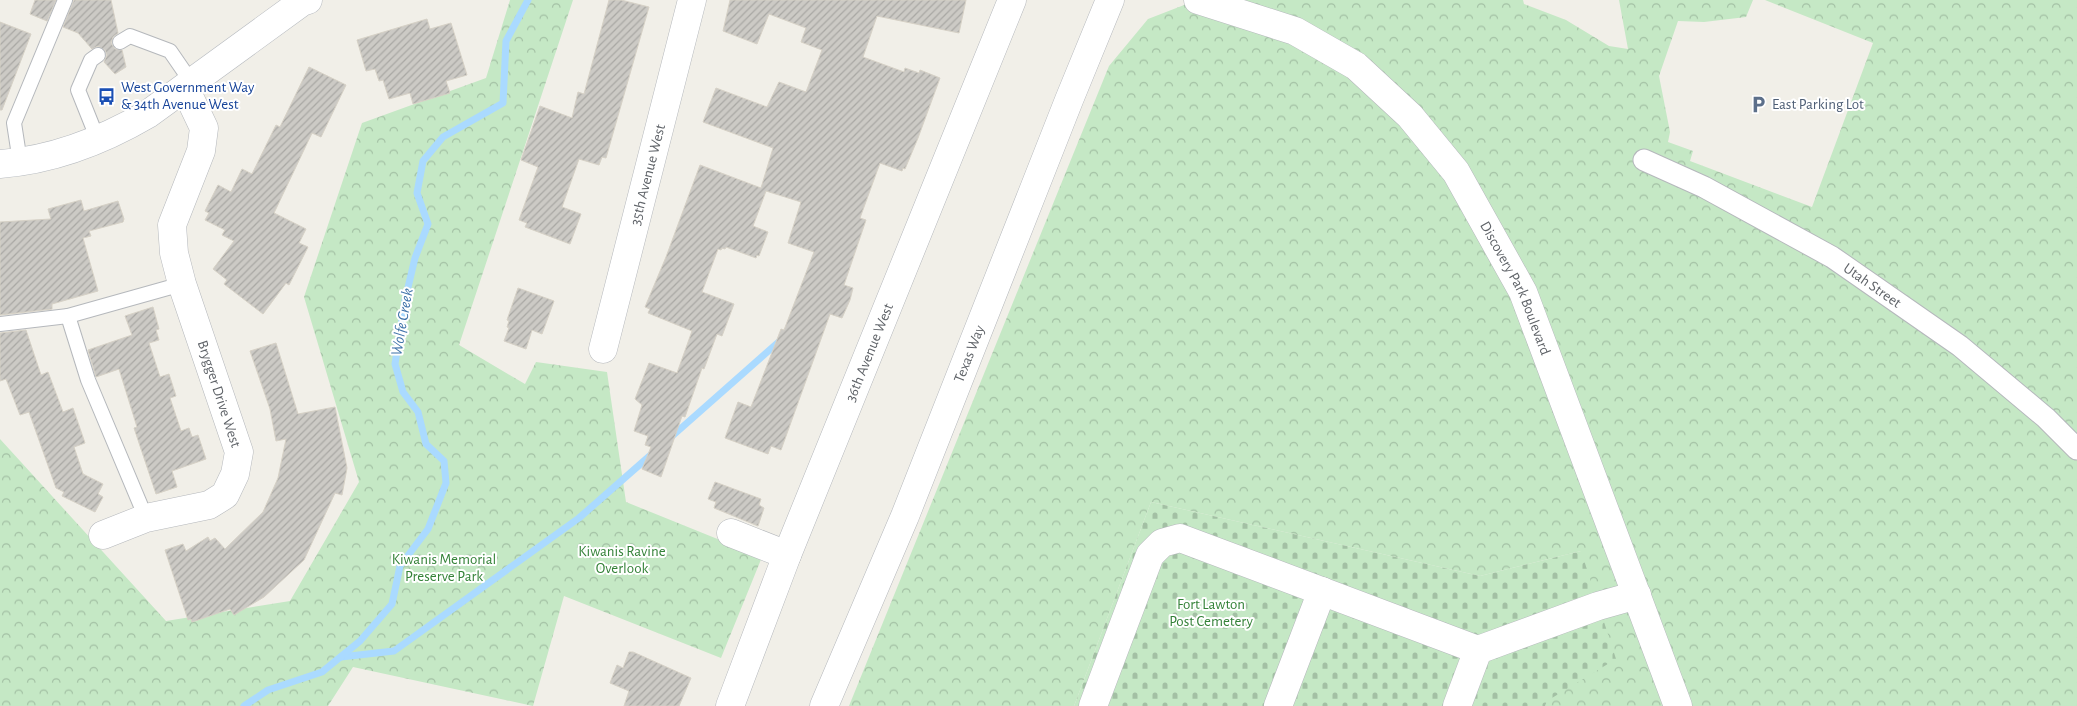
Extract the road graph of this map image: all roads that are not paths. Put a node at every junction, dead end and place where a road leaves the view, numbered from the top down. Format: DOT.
graph roads {
  1 [pos="65,0"];
  2 [pos="692,0"];
  3 [pos="1012,0"];
  4 [pos="1110,0"];
  5 [pos="1198,0"];
  6 [pos="304,1"];
  7 [pos="120,42"];
  8 [pos="98,55"];
  9 [pos="189,86"];
  10 [pos="98,140"];
  11 [pos="1644,160"];
  12 [pos="10,163"];
  13 [pos="182,284"];
  14 [pos="68,316"];
  15 [pos="0,324"];
  16 [pos="603,349"];
  17 [pos="2077,449"];
  18 [pos="146,518"];
  19 [pos="730,532"];
  20 [pos="103,535"];
  21 [pos="787,555"];
  22 [pos="1322,591"];
  23 [pos="1637,595"];
  24 [pos="1478,650"];
  25 [pos="1102,703"];
  26 [pos="730,706"];
  27 [pos="824,706"];
  28 [pos="1278,706"];
  29 [pos="1456,706"];
  30 [pos="1678,706"];
  1 -- 12 [label="lane"];
  2 -- 16 [label="street, 35th Avenue West"];
  3 -- 21 [label="street, 36th Avenue West"];
  4 -- 27 [label="street, Texas Way"];
  5 -- 23 [label="street, Discovery Park Boulevard"];
  6 -- 9 [label="street"];
  7 -- 9 [label="lane"];
  8 -- 10 [label="lane"];
  9 -- 10 [label="street"];
  9 -- 13 [label="street, Brygger Drive West"];
  10 -- 12 [label="street"];
  11 -- 17 [label="street, Utah Street"];
  13 -- 14 [label="lane"];
  13 -- 18 [label="street, Brygger Drive West"];
  14 -- 15 [label="lane"];
  14 -- 18 [label="lane"];
  18 -- 20 [label="street, Brygger Drive West"];
  19 -- 21 [label="street"];
  21 -- 26 [label="street, 36th Avenue West"];
  22 -- 24 [label="street"];
  22 -- 25 [label="street"];
  22 -- 28 [label="street"];
  23 -- 24 [label="street"];
  23 -- 30 [label="street, Discovery Park Boulevard"];
  24 -- 29 [label="street"];
}
